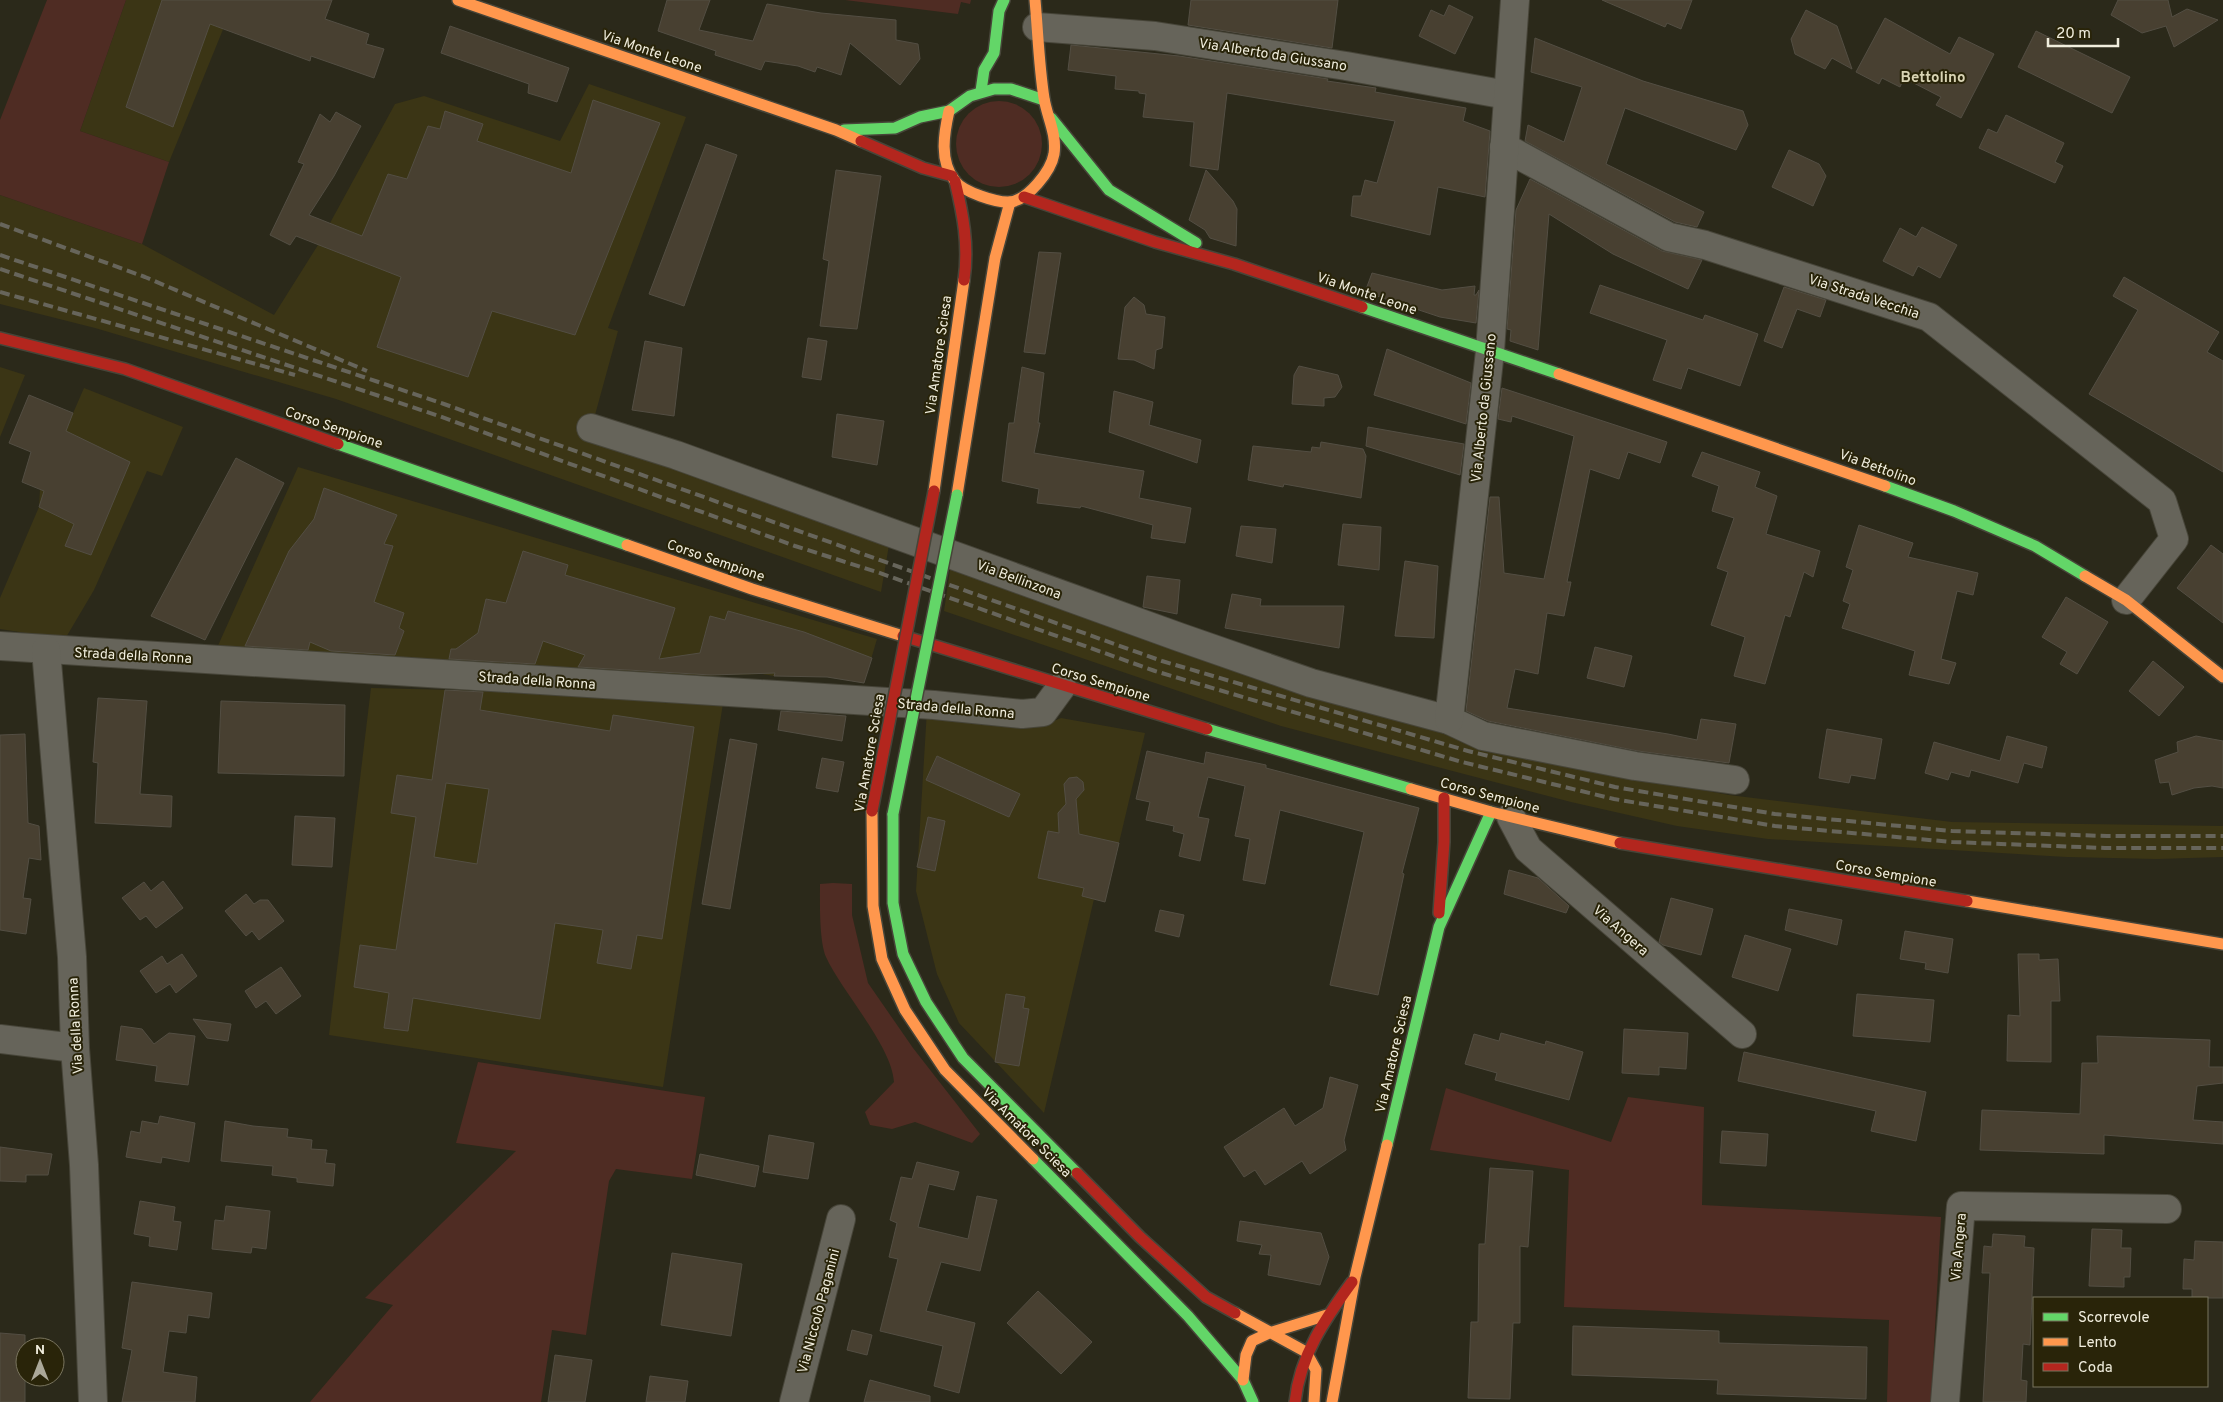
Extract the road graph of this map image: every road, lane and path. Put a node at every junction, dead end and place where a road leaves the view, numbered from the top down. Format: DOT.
graph roads {
  1 [pos="458,0"];
  2 [pos="1004,0"];
  3 [pos="1035,0"];
  4 [pos="1515,0"];
  5 [pos="1037,27"];
  6 [pos="981,91"];
  7 [pos="1508,96"];
  8 [pos="1044,100"];
  9 [pos="949,110"];
  10 [pos="1050,118"];
  11 [pos="836,130"];
  12 [pos="1504,147"];
  13 [pos="954,179"];
  14 [pos="1024,197"];
  15 [pos="1010,202"];
  16 [pos="1234,264"];
  17 [pos="0,338"];
  18 [pos="1490,351"];
  19 [pos="591,428"];
  20 [pos="2126,600"];
  21 [pos="0,646"];
  22 [pos="46,650"];
  23 [pos="2223,677"];
  24 [pos="1062,686"];
  25 [pos="1450,720"];
  26 [pos="1735,780"];
  27 [pos="1444,798"];
  28 [pos="1501,814"];
  29 [pos="1439,926"];
  30 [pos="2223,944"];
  31 [pos="1742,1034"];
  32 [pos="0,1039"];
  33 [pos="75,1048"];
  34 [pos="2167,1209"];
  35 [pos="841,1219"];
  36 [pos="1355,1276"];
  37 [pos="1327,1315"];
  38 [pos="1269,1333"];
  39 [pos="1306,1352"];
  40 [pos="1243,1380"];
  41 [pos="94,1402"];
  42 [pos="794,1402"];
  43 [pos="1253,1402"];
  44 [pos="1295,1402"];
  45 [pos="1314,1402"];
  46 [pos="1332,1402"];
  47 [pos="1945,1402"];
  1 -- 11 [label="street, Via Monte Leone"];
  2 -- 6 [label="street"];
  3 -- 5 [label="street"];
  4 -- 7 [label="street, Via Alberto da Giussano"];
  5 -- 7 [label="street, Via Alberto da Giussano"];
  5 -- 8 [label="street"];
  6 -- 8 [label="street"];
  6 -- 9 [label="street"];
  7 -- 12 [label="street, Via Alberto da Giussano"];
  8 -- 10 [label="street"];
  9 -- 11 [label="street, Via Monte Leone"];
  9 -- 13 [label="street"];
  10 -- 14 [label="street"];
  10 -- 16 [label="street, Via Monte Leone"];
  11 -- 13 [label="street, Via Monte Leone"];
  12 -- 18 [label="street, Via Alberto da Giussano"];
  12 -- 20 [label="street, Via Strada Vecchia"];
  13 -- 15 [label="street"];
  13 -- 40 [label="street, Via Amatore Sciesa, bridge"];
  14 -- 15 [label="street"];
  14 -- 16 [label="street, Via Monte Leone"];
  15 -- 38 [label="street, Via Amatore Sciesa, bridge"];
  16 -- 18 [label="street, Via Monte Leone"];
  17 -- 24 [label="street, Corso Sempione"];
  18 -- 20 [label="street, Via Bettolino"];
  18 -- 25 [label="street, Via Alberto da Giussano"];
  19 -- 25 [label="street, Via Bellinzona"];
  20 -- 23 [label="street, Via Bettolino"];
  21 -- 22 [label="street, Strada della Ronna"];
  22 -- 24 [label="street, Strada della Ronna"];
  22 -- 33 [label="street, Via della Ronna"];
  24 -- 27 [label="street, Corso Sempione"];
  25 -- 26 [label="street, Via Bellinzona"];
  27 -- 28 [label="street, Corso Sempione"];
  27 -- 29 [label="street, Via Amatore Sciesa"];
  28 -- 29 [label="street, Via Amatore Sciesa"];
  28 -- 30 [label="street, Corso Sempione"];
  28 -- 31 [label="street, Via Angera"];
  29 -- 36 [label="street, Via Amatore Sciesa"];
  32 -- 33 [label="street"];
  33 -- 41 [label="street, Via della Ronna"];
  34 -- 47 [label="street, Via Angera"];
  35 -- 42 [label="street, Via Niccolò Paganini"];
  36 -- 37 [label="street, Via Amatore Sciesa"];
  36 -- 46 [label="street, Via Amatore Sciesa"];
  37 -- 38 [label="street"];
  37 -- 39 [label="street, Via Amatore Sciesa"];
  38 -- 39 [label="street, Via Amatore Sciesa"];
  38 -- 40 [label="street"];
  39 -- 44 [label="street, Via Amatore Sciesa"];
  39 -- 45 [label="street"];
  40 -- 43 [label="street, Via Amatore Sciesa"];
}
